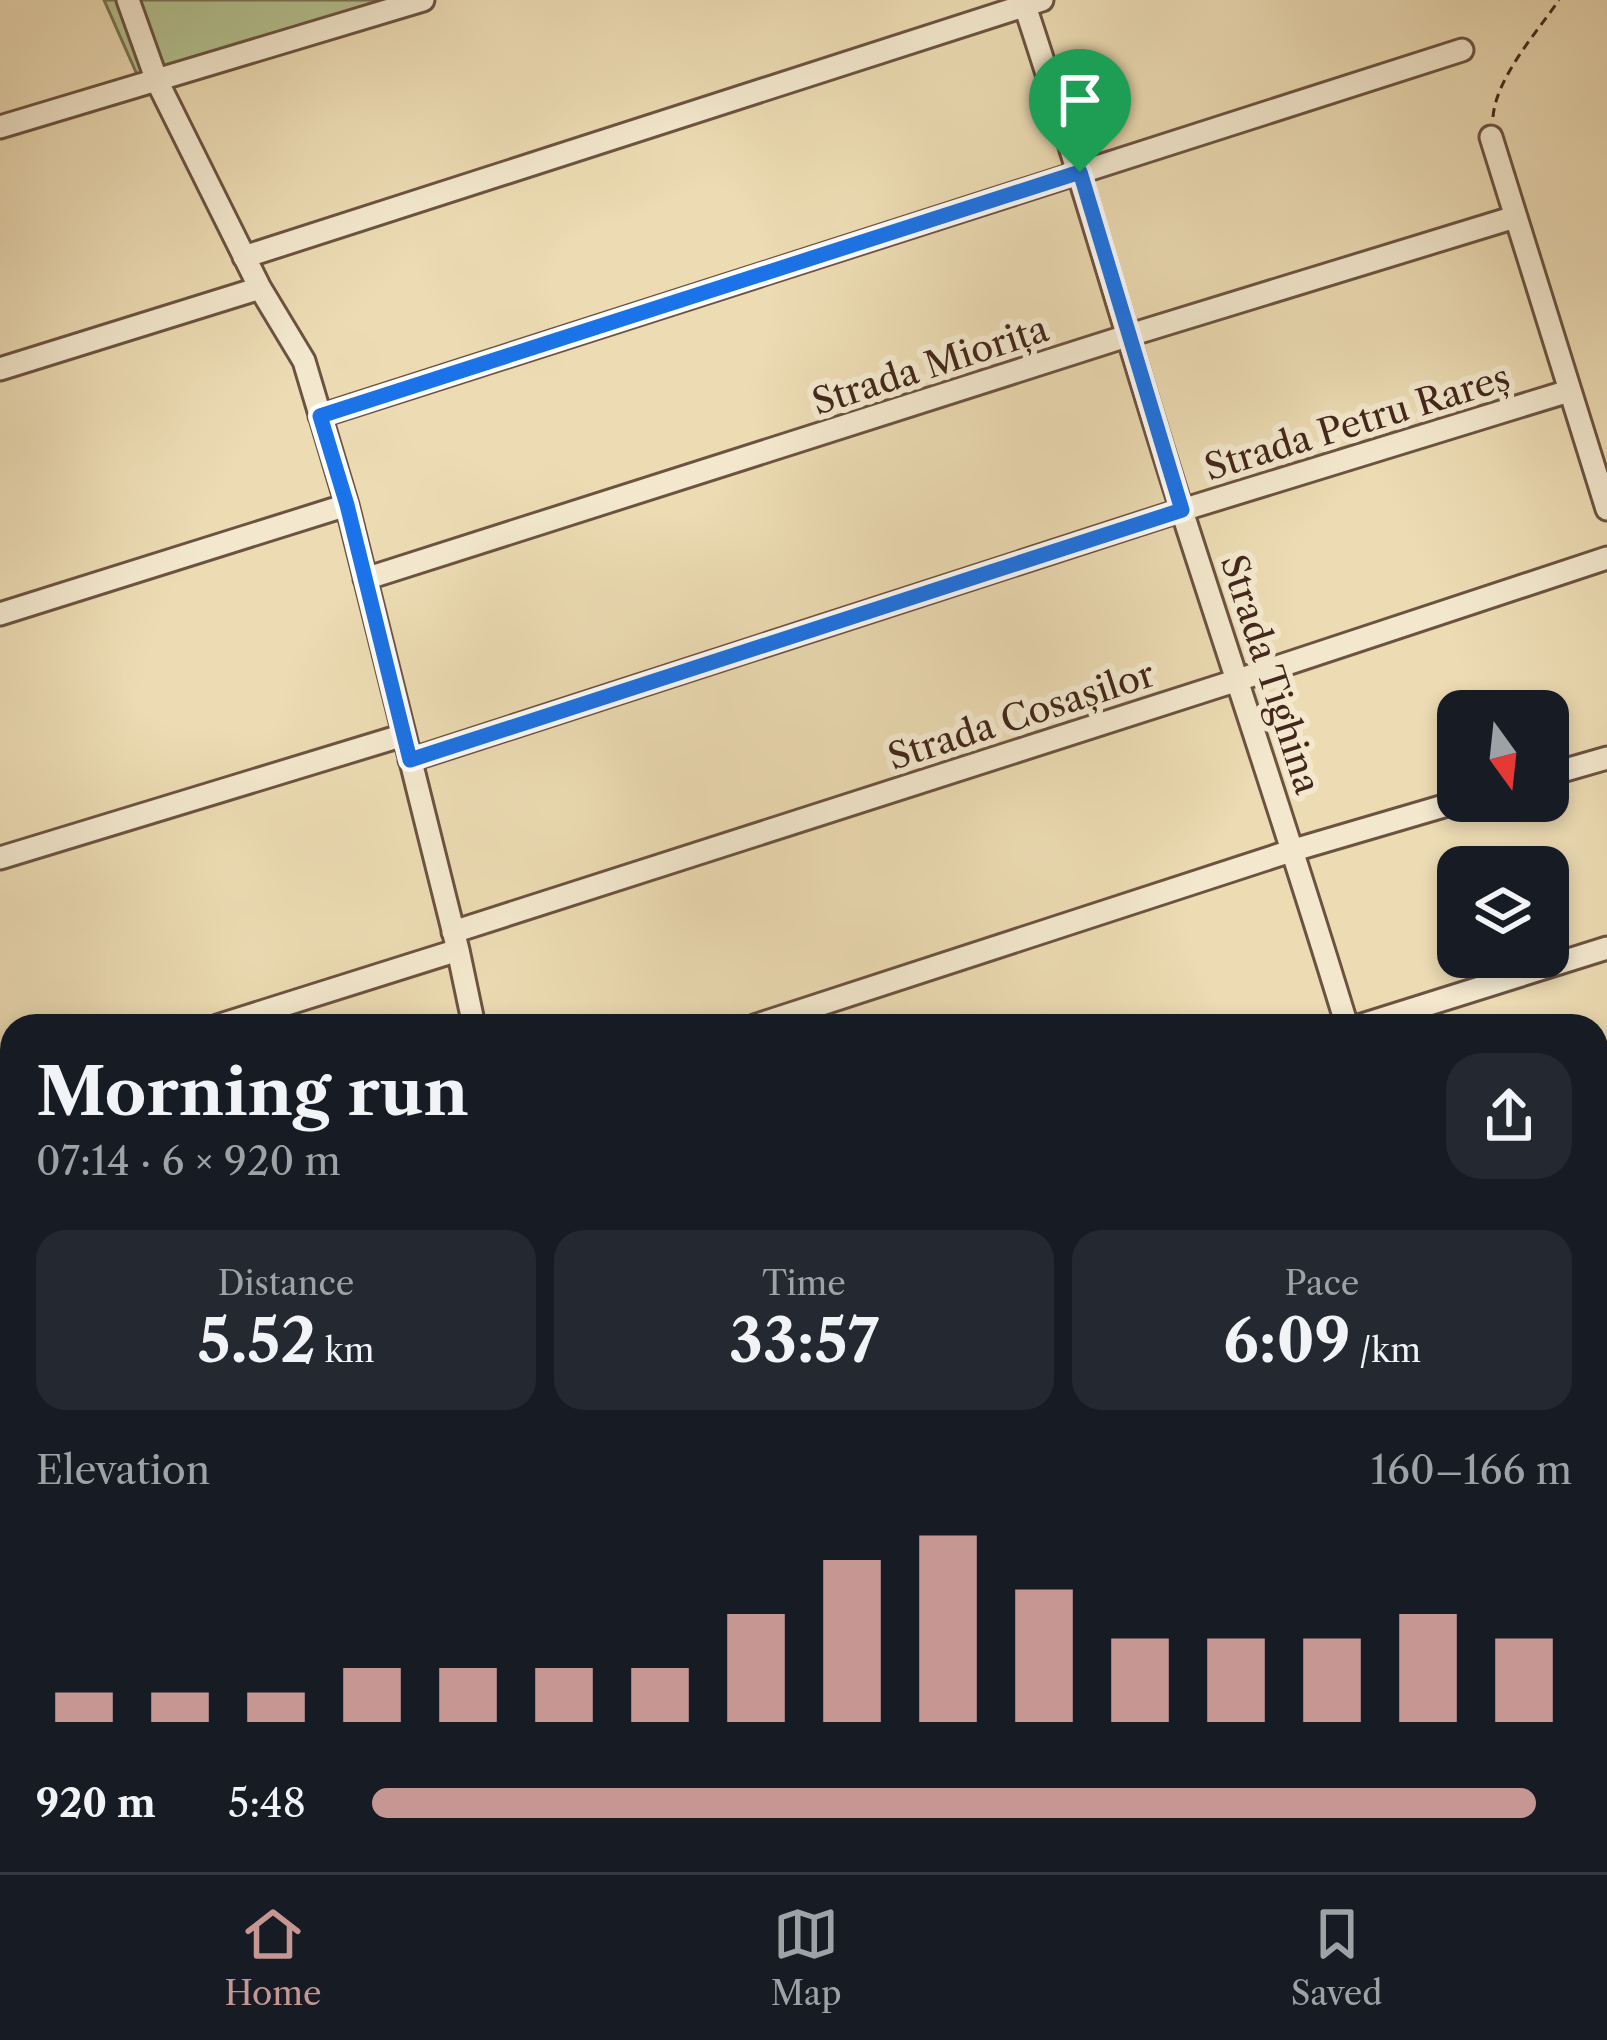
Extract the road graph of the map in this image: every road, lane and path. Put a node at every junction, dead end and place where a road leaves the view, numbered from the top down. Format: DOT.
graph roads {
  1 [pos="128,0"];
  2 [pos="423,0"];
  3 [pos="1559,0"];
  4 [pos="1030,2"];
  5 [pos="1462,50"];
  6 [pos="157,81"];
  7 [pos="0,127"];
  8 [pos="1491,137"];
  9 [pos="1080,172"];
  10 [pos="1516,217"];
  11 [pos="244,257"];
  12 [pos="260,288"];
  13 [pos="1130,335"];
  14 [pos="0,370"];
  15 [pos="1569,391"];
  16 [pos="320,416"];
  17 [pos="347,505"];
  18 [pos="1607,509"];
  19 [pos="1182,510"];
  20 [pos="1607,558"];
  21 [pos="365,578"];
  22 [pos="0,614"];
  23 [pos="1238,680"];
  24 [pos="404,735"];
  25 [pos="1607,758"];
  26 [pos="410,760"];
  27 [pos="1569,769"];
  28 [pos="1437,808"];
  29 [pos="1294,850"];
  30 [pos="0,859"];
  31 [pos="455,940"];
  32 [pos="1607,948"];
  33 [pos="250,1014"];
  34 [pos="471,1014"];
  35 [pos="791,1014"];
  36 [pos="1344,1014"];
  37 [pos="1397,1014"];
  1 -- 6 [label="street"];
  2 -- 6 [label="street"];
  3 -- 8 [label="path"];
  4 -- 9 [label="street, Strada Tighina"];
  4 -- 11 [label="street"];
  5 -- 9 [label="street"];
  6 -- 7 [label="street"];
  6 -- 11 [label="street"];
  8 -- 10 [label="street"];
  9 -- 13 [label="street, Strada Tighina"];
  9 -- 16 [label="street"];
  10 -- 13 [label="street, Strada Miorița"];
  10 -- 15 [label="street"];
  11 -- 12 [label="street"];
  12 -- 14 [label="street"];
  12 -- 16 [label="street"];
  13 -- 19 [label="street, Strada Tighina"];
  13 -- 21 [label="street, Strada Miorița"];
  15 -- 18 [label="street"];
  15 -- 19 [label="street, Strada Petru Rareș"];
  16 -- 17 [label="street"];
  17 -- 21 [label="street"];
  17 -- 22 [label="street"];
  19 -- 23 [label="street, Strada Tighina"];
  19 -- 26 [label="street, Strada Petru Rareș"];
  20 -- 23 [label="street, Strada Cosașilor"];
  21 -- 24 [label="street"];
  23 -- 29 [label="street, Strada Tighina"];
  23 -- 31 [label="street, Strada Cosașilor"];
  24 -- 26 [label="street"];
  24 -- 30 [label="street"];
  25 -- 27 [label="street"];
  26 -- 31 [label="street"];
  28 -- 29 [label="street"];
  29 -- 35 [label="street"];
  29 -- 36 [label="street, Strada Tighina"];
  31 -- 33 [label="street, Strada Cosașilor"];
  31 -- 34 [label="street"];
  32 -- 37 [label="street"];
}
